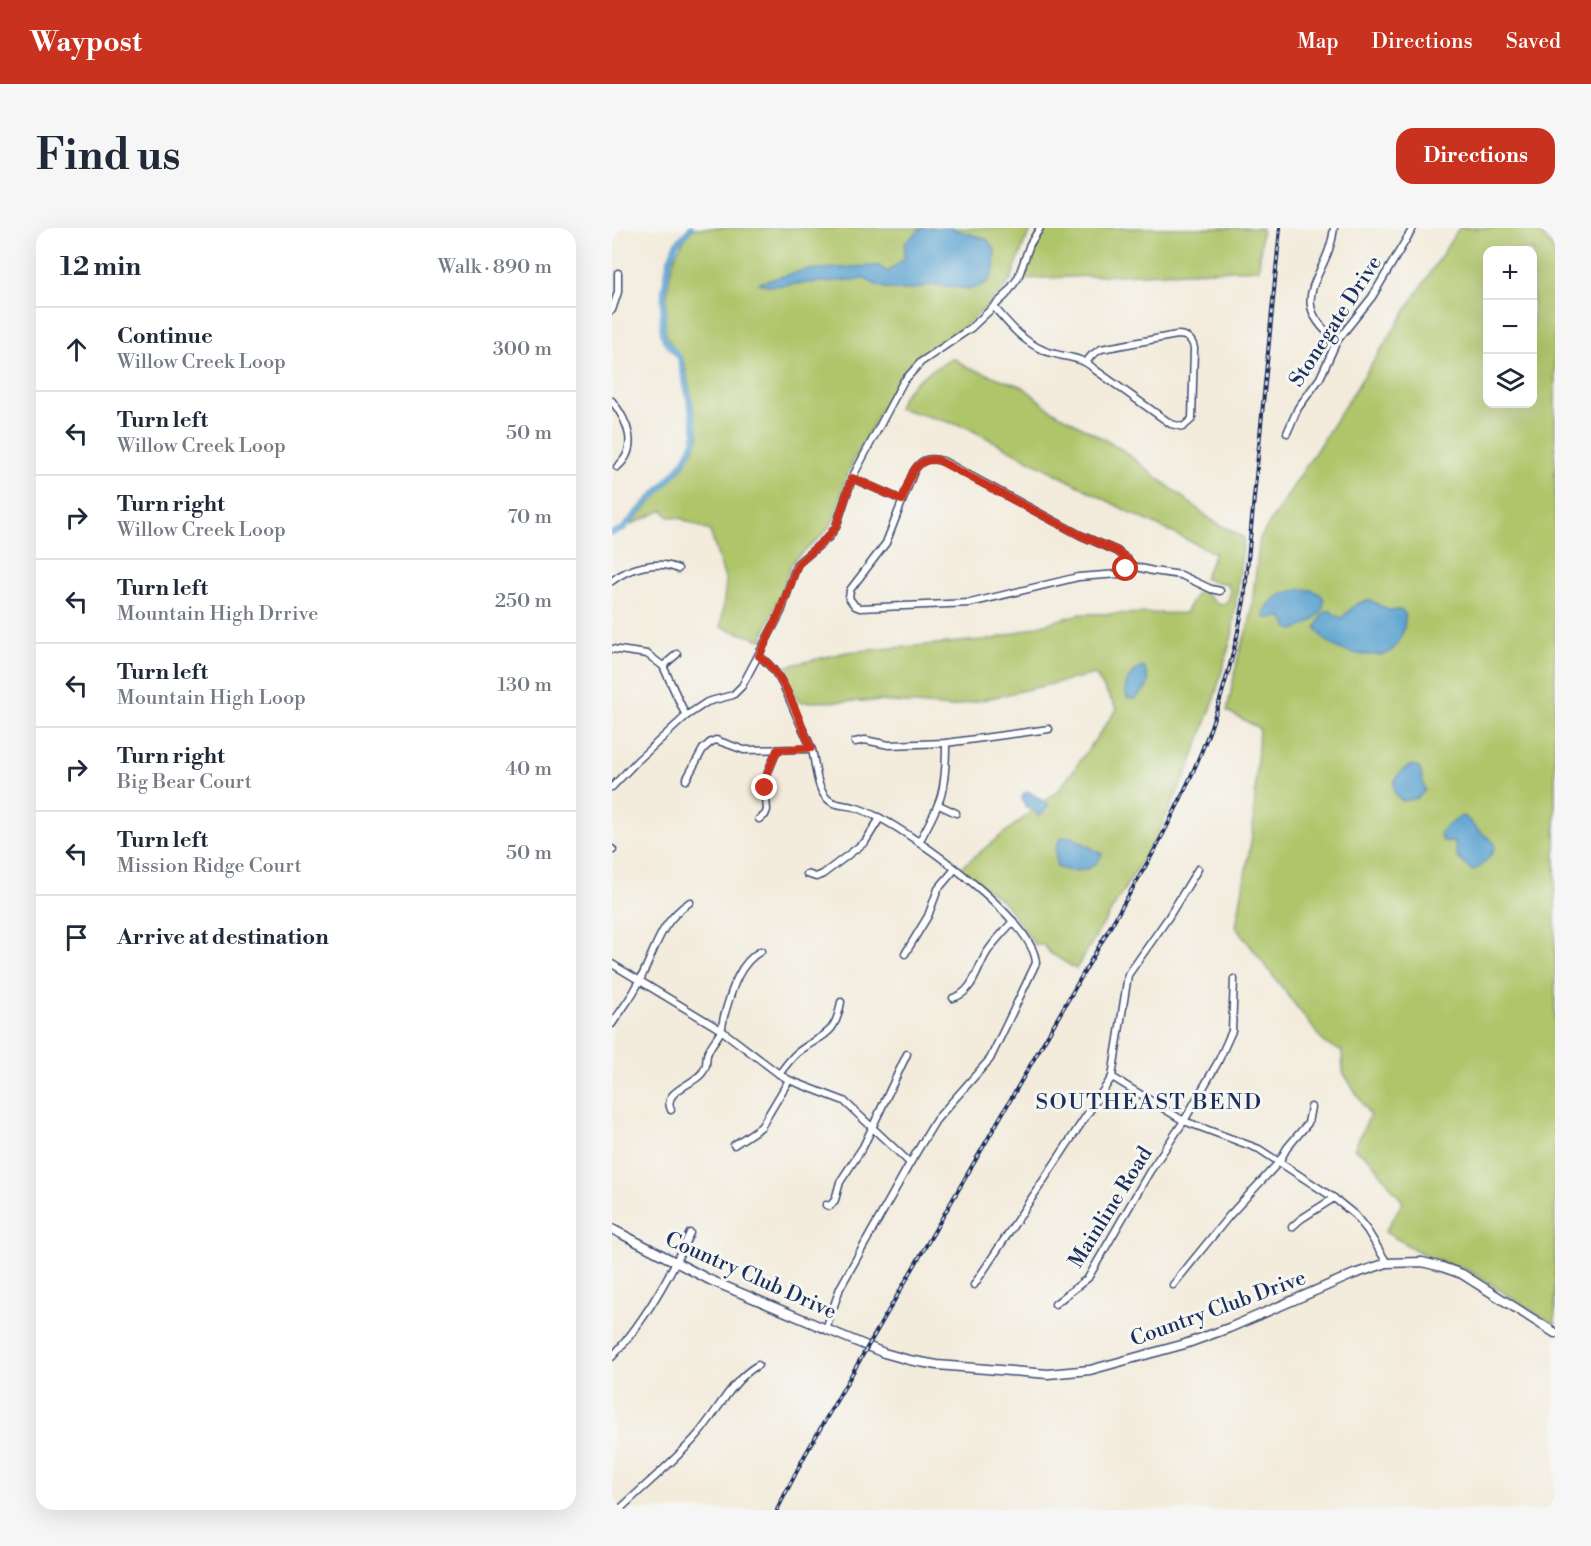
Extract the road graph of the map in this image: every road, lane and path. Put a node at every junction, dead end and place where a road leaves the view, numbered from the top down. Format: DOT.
graph roads {
  1 [pos="1040,228"];
  2 [pos="1334,228"];
  3 [pos="1413,228"];
  4 [pos="618,273"];
  5 [pos="994,307"];
  6 [pos="612,310"];
  7 [pos="1337,341"];
  8 [pos="1087,361"];
  9 [pos="612,401"];
  10 [pos="1287,433"];
  11 [pos="617,467"];
  12 [pos="852,478"];
  13 [pos="902,500"];
  14 [pos="1128,565"];
  15 [pos="678,569"];
  16 [pos="612,580"];
  17 [pos="1220,591"];
  18 [pos="612,650"];
  19 [pos="677,654"];
  20 [pos="759,656"];
  21 [pos="663,666"];
  22 [pos="686,716"];
  23 [pos="1049,729"];
  24 [pos="855,742"];
  25 [pos="946,743"];
  26 [pos="811,748"];
  27 [pos="777,750"];
  28 [pos="686,780"];
  29 [pos="612,787"];
  30 [pos="939,805"];
  31 [pos="926,811"];
  32 [pos="956,813"];
  33 [pos="933,816"];
  34 [pos="880,818"];
  35 [pos="759,819"];
  36 [pos="919,842"];
  37 [pos="955,869"];
  38 [pos="1198,869"];
  39 [pos="807,874"];
  40 [pos="690,902"];
  41 [pos="1013,921"];
  42 [pos="761,951"];
  43 [pos="905,954"];
  44 [pos="612,964"];
  45 [pos="1234,979"];
  46 [pos="640,982"];
  47 [pos="953,998"];
  48 [pos="841,1002"];
  49 [pos="612,1024"];
  50 [pos="721,1030"];
  51 [pos="907,1054"];
  52 [pos="779,1074"];
  53 [pos="1112,1077"];
  54 [pos="789,1080"];
  55 [pos="1311,1107"];
  56 [pos="671,1110"];
  57 [pos="1184,1120"];
  58 [pos="873,1127"];
  59 [pos="734,1145"];
  60 [pos="910,1162"];
  61 [pos="1278,1162"];
  62 [pos="1334,1198"];
  63 [pos="826,1205"];
  64 [pos="1292,1227"];
  65 [pos="612,1229"];
  66 [pos="690,1233"];
  67 [pos="676,1263"];
  68 [pos="1387,1263"];
  69 [pos="974,1285"];
  70 [pos="1173,1285"];
  71 [pos="1055,1304"];
  72 [pos="826,1329"];
  73 [pos="1555,1333"];
  74 [pos="612,1357"];
  75 [pos="758,1365"];
  76 [pos="620,1510"];
  1 -- 5 [label="street"];
  2 -- 7 [label="street"];
  3 -- 7 [label="street, Stonegate Drive"];
  4 -- 6 [label="street"];
  5 -- 8 [label="street"];
  5 -- 12 [label="street"];
  7 -- 10 [label="street, Stonegate Drive"];
  8 -- 8 [label="street"];
  9 -- 11 [label="street"];
  12 -- 13 [label="street"];
  12 -- 20 [label="street"];
  13 -- 14 [label="street"];
  13 -- 14 [label="street"];
  14 -- 17 [label="street"];
  15 -- 16 [label="street"];
  18 -- 21 [label="street"];
  19 -- 21 [label="street"];
  20 -- 22 [label="street"];
  20 -- 26 [label="street"];
  21 -- 22 [label="street"];
  22 -- 29 [label="street"];
  23 -- 25 [label="street"];
  24 -- 25 [label="street"];
  25 -- 30 [label="street"];
  26 -- 27 [label="street"];
  26 -- 34 [label="street"];
  27 -- 28 [label="street"];
  27 -- 35 [label="street"];
  30 -- 32 [label="street"];
  30 -- 33 [label="street"];
  31 -- 33 [label="street"];
  33 -- 36 [label="street"];
  34 -- 36 [label="street"];
  34 -- 39 [label="street"];
  36 -- 37 [label="street"];
  37 -- 41 [label="street"];
  37 -- 43 [label="street"];
  38 -- 53 [label="street"];
  40 -- 46 [label="street"];
  41 -- 47 [label="street"];
  41 -- 60 [label="street"];
  42 -- 50 [label="street"];
  44 -- 46 [label="street"];
  45 -- 57 [label="street, Mainline Road"];
  46 -- 49 [label="street"];
  46 -- 50 [label="street"];
  48 -- 52 [label="street"];
  50 -- 52 [label="street"];
  50 -- 56 [label="street"];
  51 -- 58 [label="street"];
  52 -- 54 [label="street"];
  53 -- 57 [label="street"];
  53 -- 69 [label="street"];
  54 -- 58 [label="street"];
  54 -- 59 [label="street"];
  55 -- 61 [label="street"];
  57 -- 61 [label="street"];
  57 -- 71 [label="street, Mainline Road"];
  58 -- 60 [label="street"];
  58 -- 63 [label="street"];
  60 -- 72 [label="street"];
  61 -- 62 [label="street"];
  61 -- 70 [label="street"];
  62 -- 64 [label="street"];
  62 -- 68 [label="street"];
  65 -- 67 [label="street, Country Club Drive"];
  66 -- 67 [label="street"];
  67 -- 72 [label="street, Country Club Drive"];
  67 -- 74 [label="street"];
  68 -- 72 [label="street, Country Club Drive"];
  68 -- 73 [label="street, Country Club Drive"];
  75 -- 76 [label="street"];
}
